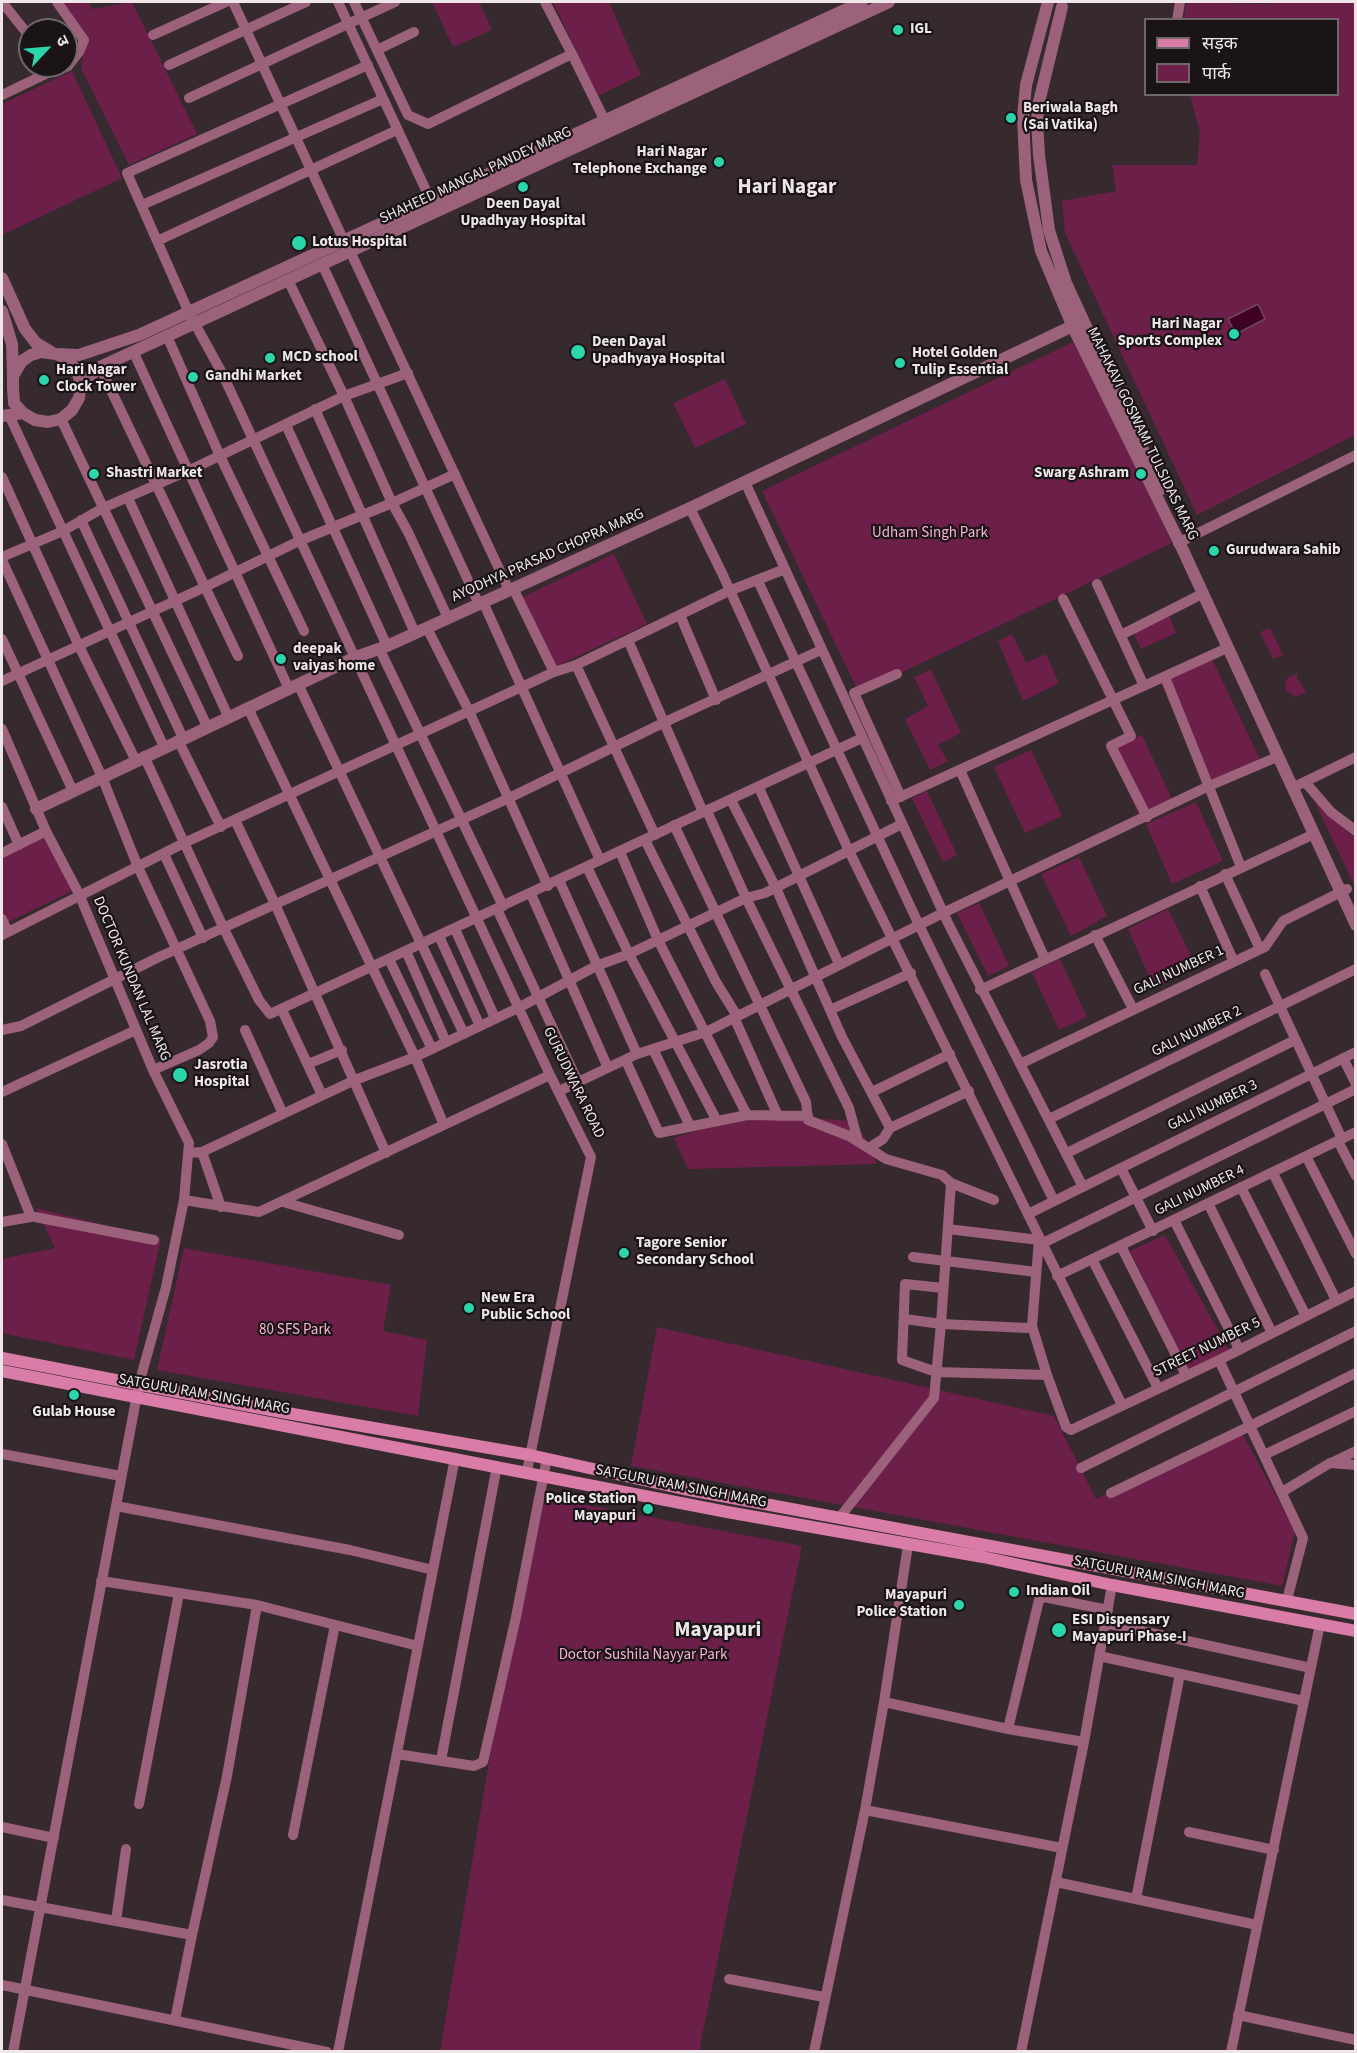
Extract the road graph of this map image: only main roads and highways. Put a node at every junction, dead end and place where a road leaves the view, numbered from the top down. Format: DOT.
graph roads {
  1 [pos="2,1358"];
  2 [pos="2,1371"];
  3 [pos="1356,1614"];
  4 [pos="1356,1631"];
  1 -- 3 [label="main road, SATGURU RAM SINGH MARG"];
  2 -- 4 [label="main road, SATGURU RAM SINGH MARG"];
}
